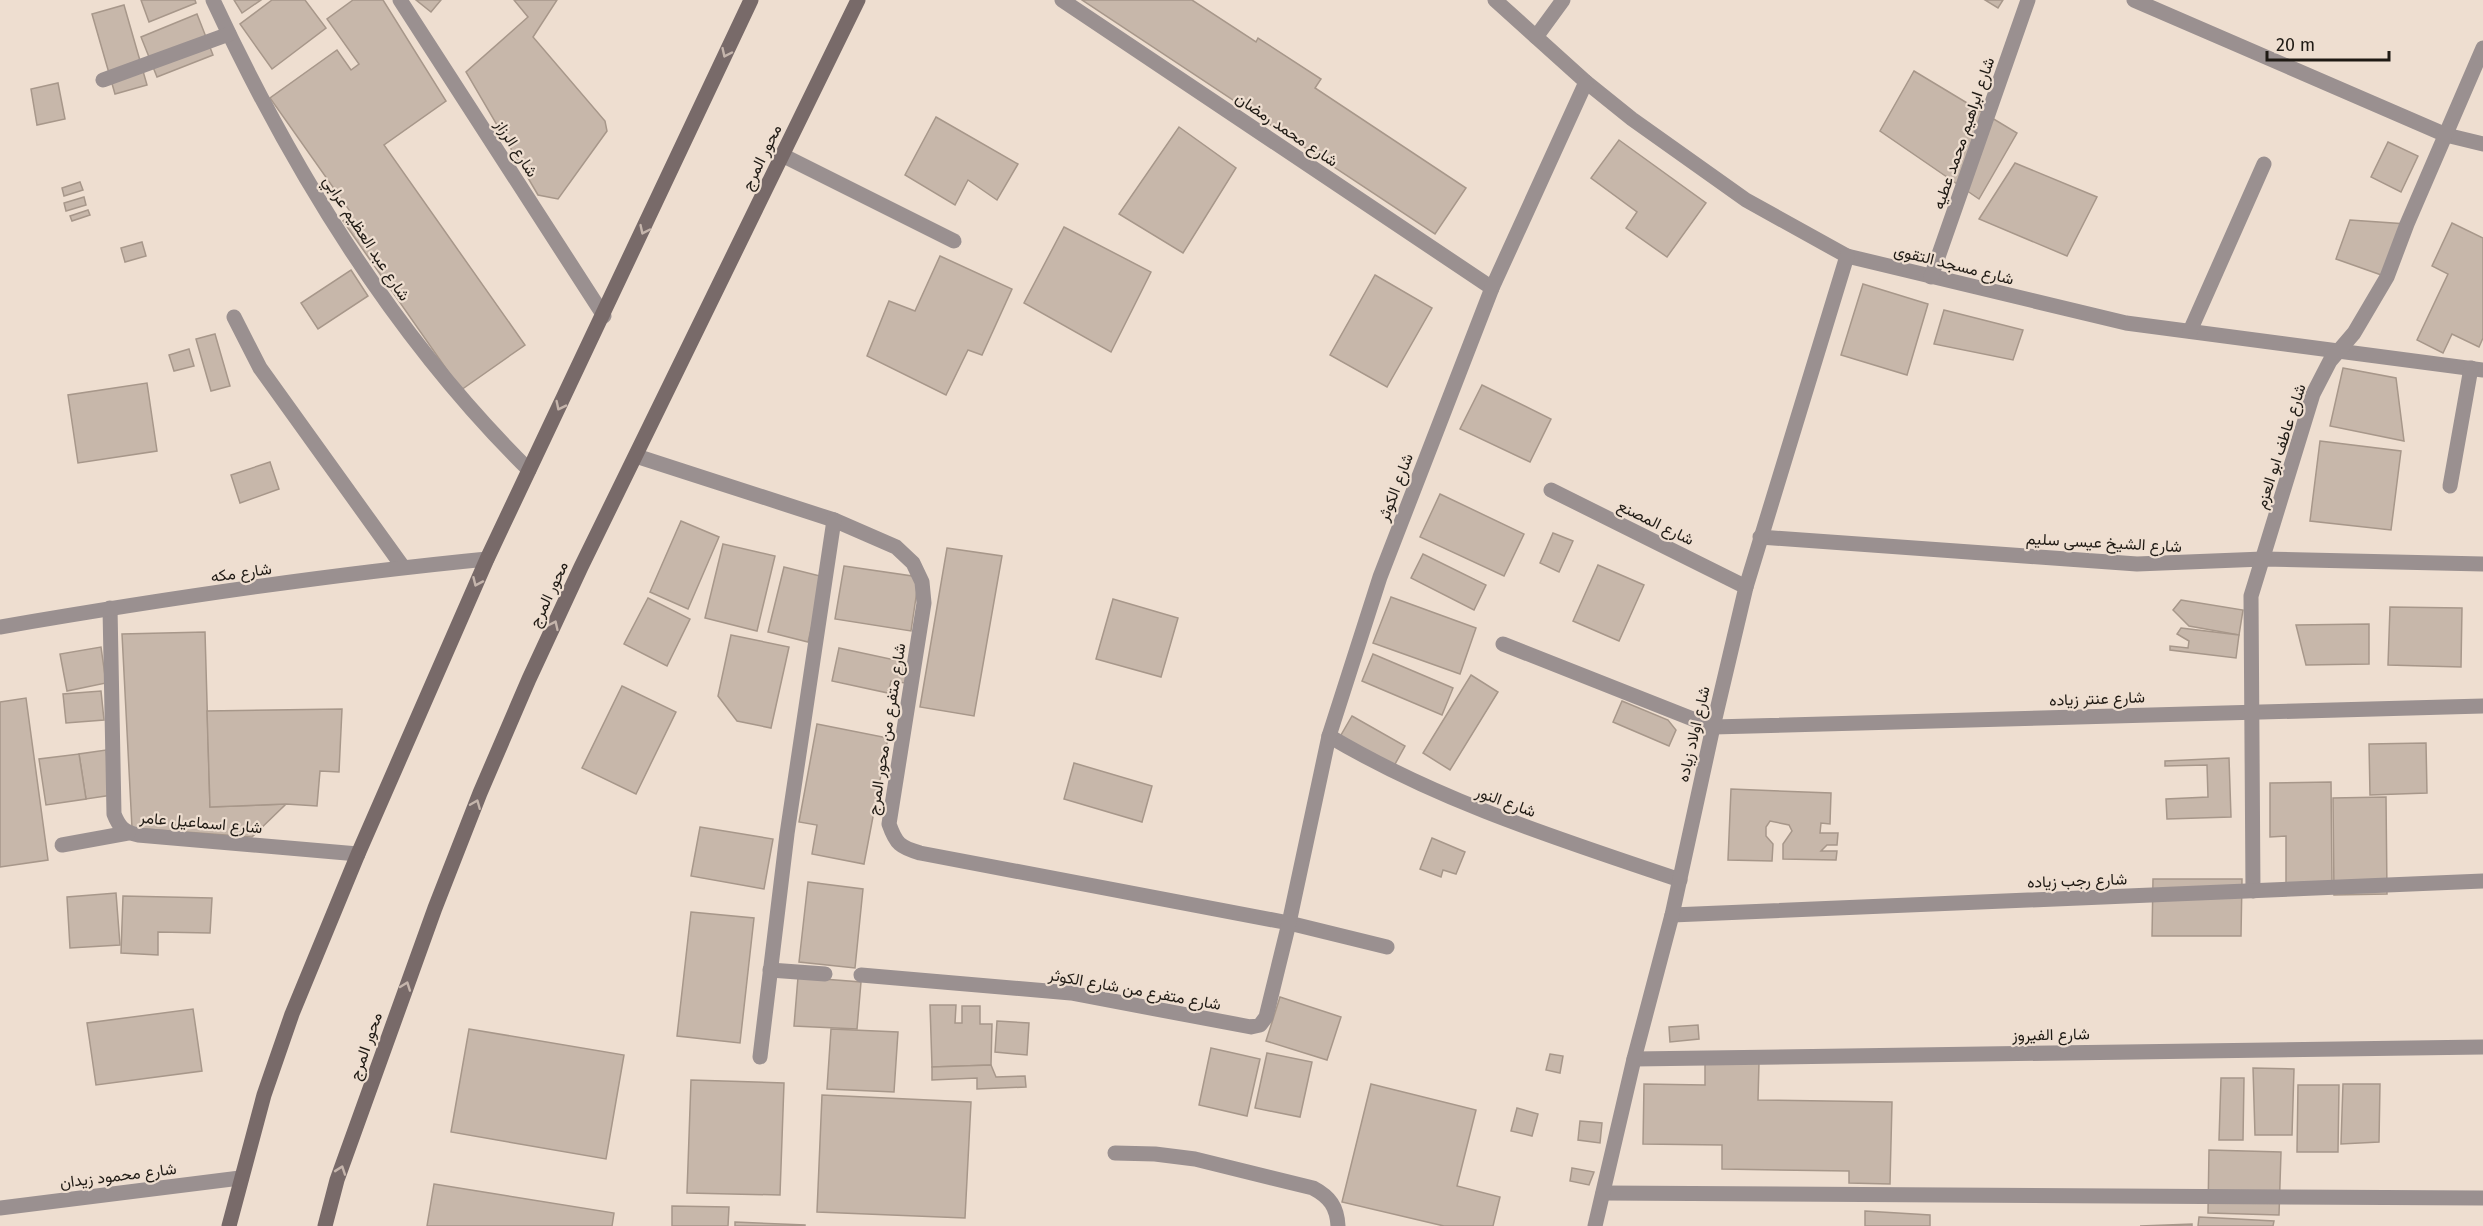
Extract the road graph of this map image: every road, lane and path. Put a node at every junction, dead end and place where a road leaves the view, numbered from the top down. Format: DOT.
graph roads {
  1 [pos="213,0"];
  2 [pos="400,0"];
  3 [pos="751,0"];
  4 [pos="858,0"];
  5 [pos="1062,0"];
  6 [pos="1496,0"];
  7 [pos="1563,0"];
  8 [pos="2028,0"];
  9 [pos="2134,0"];
  10 [pos="229,34"];
  11 [pos="1536,37"];
  12 [pos="2483,48"];
  13 [pos="103,80"];
  14 [pos="1586,82"];
  15 [pos="2446,135"];
  16 [pos="2483,144"];
  17 [pos="782,155"];
  18 [pos="2264,164"];
  19 [pos="954,240"];
  20 [pos="1847,256"];
  21 [pos="1931,277"];
  22 [pos="1492,288"];
  23 [pos="604,316"];
  24 [pos="234,317"];
  25 [pos="2190,331"];
  26 [pos="2338,351"];
  27 [pos="2477,369"];
  28 [pos="636,456"];
  29 [pos="529,470"];
  30 [pos="2450,486"];
  31 [pos="1551,490"];
  32 [pos="834,520"];
  33 [pos="1760,537"];
  34 [pos="488,559"];
  35 [pos="2263,559"];
  36 [pos="2483,564"];
  37 [pos="403,567"];
  38 [pos="1746,587"];
  39 [pos="110,608"];
  40 [pos="0,627"];
  41 [pos="1503,644"];
  42 [pos="2483,706"];
  43 [pos="2252,712"];
  44 [pos="1713,727"];
  45 [pos="1329,736"];
  46 [pos="128,833"];
  47 [pos="62,845"];
  48 [pos="358,854"];
  49 [pos="1680,880"];
  50 [pos="2483,881"];
  51 [pos="2253,891"];
  52 [pos="1672,915"];
  53 [pos="1289,923"];
  54 [pos="1387,947"];
  55 [pos="770,970"];
  56 [pos="825,974"];
  57 [pos="861,975"];
  58 [pos="2476,1046"];
  59 [pos="760,1057"];
  60 [pos="1634,1059"];
  61 [pos="1115,1153"];
  62 [pos="240,1178"];
  63 [pos="1603,1193"];
  64 [pos="2483,1198"];
  65 [pos="0,1208"];
  66 [pos="229,1226"];
  67 [pos="325,1226"];
  68 [pos="1338,1226"];
  69 [pos="1595,1226"];
  1 -- 10 [label="street, شارع عبد العظيم عرابي"];
  2 -- 23 [label="street, شارع الرزاز"];
  3 -- 23 [label="main road, one-way"];
  4 -- 17 [label="main road, محور المرج"];
  5 -- 22 [label="street, شارع محمد رمضان"];
  6 -- 11 [label="street, شارع مسجد التقوى"];
  7 -- 11 [label="street"];
  8 -- 21 [label="street, شارع ابراهيم محمد عطيه"];
  9 -- 15 [label="street"];
  10 -- 13 [label="street"];
  10 -- 29 [label="street, شارع عبد العظيم عرابي"];
  11 -- 14 [label="street, شارع مسجد التقوى"];
  12 -- 15 [label="street, شارع عاطف ابو العزم"];
  14 -- 20 [label="street, شارع مسجد التقوى"];
  14 -- 22 [label="street, شارع الكوثر"];
  15 -- 16 [label="street"];
  15 -- 26 [label="street, شارع عاطف ابو العزم"];
  17 -- 19 [label="street"];
  17 -- 28 [label="main road, محور المرج"];
  18 -- 25 [label="street"];
  20 -- 21 [label="street, شارع مسجد التقوى"];
  20 -- 33 [label="street, شارع اولاد زياده"];
  21 -- 25 [label="street, شارع مسجد التقوى"];
  22 -- 45 [label="street, شارع الكوثر"];
  23 -- 29 [label="main road, one-way"];
  24 -- 37 [label="street"];
  25 -- 26 [label="street, شارع مسجد التقوى"];
  26 -- 27 [label="street, شارع مسجد التقوى"];
  26 -- 35 [label="street, شارع عاطف ابو العزم"];
  27 -- 30 [label="street"];
  28 -- 32 [label="street, شارع متفرع من محور المرج"];
  67 -- 28 [label="main road, محور المرج, one-way"];
  29 -- 34 [label="main road"];
  31 -- 38 [label="street, شارع المصنع"];
  32 -- 53 [label="street, شارع متفرع من محور المرج"];
  32 -- 55 [label="street"];
  33 -- 35 [label="street, شارع الشيخ عيسى سليم"];
  33 -- 38 [label="street, شارع اولاد زياده"];
  34 -- 37 [label="street, شارع مكه"];
  34 -- 48 [label="main road, one-way"];
  35 -- 36 [label="street, شارع الشيخ عيسى سليم"];
  35 -- 43 [label="street, شارع عاطف ابو العزم"];
  37 -- 39 [label="street, شارع مكه"];
  38 -- 44 [label="street, شارع اولاد زياده"];
  39 -- 40 [label="street, شارع مكه"];
  39 -- 46 [label="street, شارع اسماعيل عامر"];
  41 -- 44 [label="street"];
  42 -- 43 [label="street, شارع عنتر زياده"];
  43 -- 44 [label="street, شارع عنتر زياده"];
  43 -- 51 [label="street, شارع عاطف ابو العزم"];
  44 -- 49 [label="street, شارع اولاد زياده"];
  45 -- 49 [label="street, شارع النور"];
  45 -- 53 [label="street, شارع الكوثر"];
  46 -- 47 [label="street"];
  46 -- 48 [label="street, شارع اسماعيل عامر"];
  48 -- 62 [label="main road"];
  49 -- 52 [label="street, شارع اولاد زياده"];
  50 -- 51 [label="street, شارع رجب زياده"];
  51 -- 52 [label="street, شارع رجب زياده"];
  52 -- 60 [label="street, شارع اولاد زياده"];
  53 -- 54 [label="street, شارع متفرع من محور المرج"];
  53 -- 57 [label="street, شارع متفرع من شارع الكوثر"];
  55 -- 56 [label="street"];
  55 -- 59 [label="street"];
  58 -- 60 [label="street, شارع الفيروز"];
  60 -- 63 [label="street, شارع اولاد زياده"];
  61 -- 68 [label="street"];
  62 -- 65 [label="street, شارع محمود زيدان"];
  62 -- 66 [label="main road"];
  63 -- 64 [label="street"];
  63 -- 69 [label="street, شارع اولاد زياده"];
}
